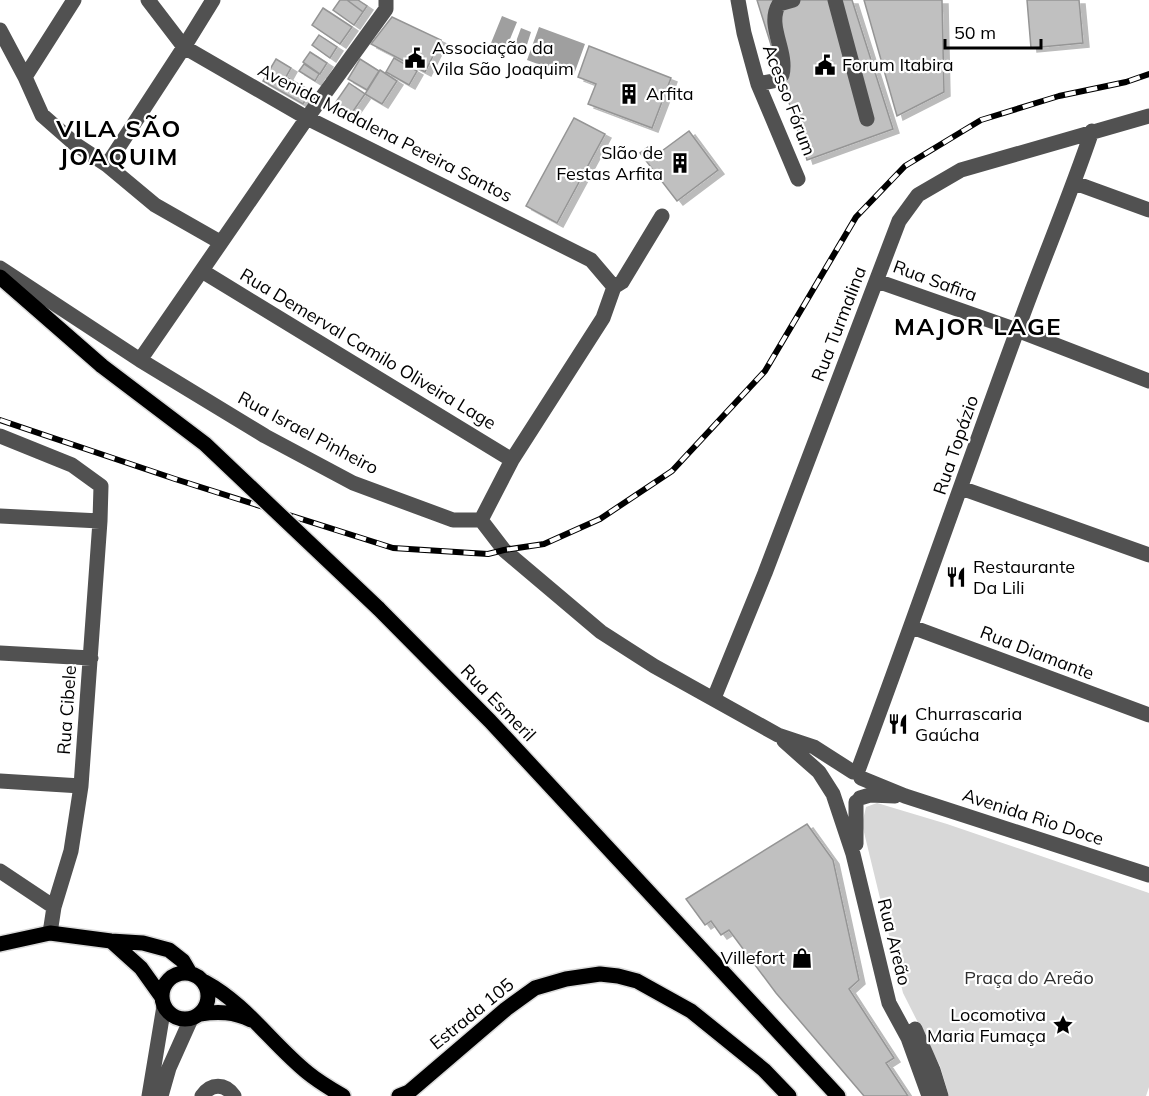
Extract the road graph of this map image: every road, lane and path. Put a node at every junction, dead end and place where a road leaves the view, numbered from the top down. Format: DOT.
graph roads {
  1 [pos="74,0"];
  2 [pos="148,0"];
  3 [pos="213,0"];
  4 [pos="386,0"];
  5 [pos="738,0"];
  6 [pos="794,0"];
  7 [pos="835,0"];
  8 [pos="0,30"];
  9 [pos="184,47"];
  10 [pos="25,77"];
  11 [pos="758,84"];
  12 [pos="1149,116"];
  13 [pos="307,118"];
  14 [pos="867,119"];
  15 [pos="1089,132"];
  16 [pos="107,165"];
  17 [pos="798,179"];
  18 [pos="1075,183"];
  19 [pos="1149,210"];
  20 [pos="662,216"];
  21 [pos="220,242"];
  22 [pos="0,268"];
  23 [pos="202,271"];
  24 [pos="0,278"];
  25 [pos="877,280"];
  26 [pos="614,287"];
  27 [pos="1017,330"];
  28 [pos="140,360"];
  29 [pos="1149,381"];
  30 [pos="0,436"];
  31 [pos="513,460"];
  32 [pos="961,488"];
  33 [pos="0,516"];
  34 [pos="481,520"];
  35 [pos="100,521"];
  36 [pos="1149,555"];
  37 [pos="912,627"];
  38 [pos="0,653"];
  39 [pos="91,658"];
  40 [pos="714,698"];
  41 [pos="1149,716"];
  42 [pos="778,735"];
  43 [pos="857,774"];
  44 [pos="0,781"];
  45 [pos="81,786"];
  46 [pos="833,794"];
  47 [pos="905,796"];
  48 [pos="858,800"];
  49 [pos="0,871"];
  50 [pos="1149,875"];
  51 [pos="54,907"];
  52 [pos="50,933"];
  53 [pos="111,941"];
  54 [pos="0,944"];
  55 [pos="190,973"];
  56 [pos="205,982"];
  57 [pos="163,1001"];
  58 [pos="195,1017"];
  59 [pos="254,1021"];
  60 [pos="149,1096"];
  61 [pos="161,1096"];
  62 [pos="202,1096"];
  63 [pos="234,1096"];
  64 [pos="343,1096"];
  65 [pos="399,1096"];
  66 [pos="789,1096"];
  67 [pos="838,1096"];
  68 [pos="929,1096"];
  69 [pos="940,1096"];
  1 -- 10 [label="street"];
  2 -- 9 [label="street, Avenida Madalena Pereira Santos"];
  3 -- 9 [label="street"];
  4 -- 13 [label="street"];
  5 -- 11 [label="street, Acesso Fórum"];
  6 -- 11 [label="street"];
  7 -- 14 [label="street"];
  8 -- 10 [label="street"];
  9 -- 13 [label="street, Avenida Madalena Pereira Santos"];
  9 -- 16 [label="street"];
  10 -- 16 [label="street"];
  11 -- 17 [label="street, Acesso Fórum"];
  12 -- 15 [label="street, Rua Turmalina"];
  13 -- 21 [label="street"];
  13 -- 26 [label="street, Avenida Madalena Pereira Santos"];
  15 -- 18 [label="street, Rua Topázio"];
  15 -- 25 [label="street, Rua Turmalina"];
  16 -- 21 [label="street"];
  18 -- 19 [label="street"];
  18 -- 27 [label="street, Rua Topázio"];
  20 -- 26 [label="street"];
  21 -- 23 [label="street"];
  22 -- 28 [label="street, Rua Israel Pinheiro"];
  23 -- 28 [label="street"];
  23 -- 31 [label="street, Rua Demerval Camilo Oliveira Lage"];
  24 -- 67 [label="main road, Rua Esmeril, bridge"];
  25 -- 27 [label="street, Rua Safira"];
  25 -- 40 [label="street, Rua Turmalina"];
  26 -- 31 [label="street"];
  27 -- 29 [label="street, Rua Safira"];
  27 -- 32 [label="street, Rua Topázio"];
  28 -- 34 [label="street, Rua Israel Pinheiro"];
  30 -- 35 [label="street, Rua Cibele"];
  31 -- 34 [label="street"];
  32 -- 36 [label="street"];
  32 -- 37 [label="street, Rua Topázio"];
  33 -- 35 [label="street"];
  34 -- 40 [label="street"];
  35 -- 39 [label="street, Rua Cibele"];
  37 -- 41 [label="street, Rua Diamante"];
  37 -- 43 [label="street, Rua Topázio"];
  38 -- 39 [label="street"];
  39 -- 45 [label="street, Rua Cibele"];
  40 -- 42 [label="street"];
  42 -- 43 [label="street"];
  42 -- 46 [label="street"];
  43 -- 46 [label="street"];
  43 -- 47 [label="street, Avenida Rio Doce"];
  43 -- 48 [label="street"];
  44 -- 45 [label="street"];
  45 -- 51 [label="street, Rua Cibele"];
  46 -- 48 [label="street"];
  46 -- 68 [label="street, Rua Areão"];
  47 -- 48 [label="street, Avenida Rio Doce"];
  47 -- 50 [label="street, Avenida Rio Doce"];
  48 -- 69 [label="street, Rua Areão"];
  49 -- 51 [label="street"];
  51 -- 52 [label="street, Rua Cibele"];
  52 -- 53 [label="main road"];
  52 -- 54 [label="main road"];
  53 -- 55 [label="main road"];
  53 -- 57 [label="main road"];
  55 -- 56 [label="main road"];
  55 -- 57 [label="main road"];
  56 -- 58 [label="main road"];
  56 -- 59 [label="main road"];
  57 -- 58 [label="main road"];
  57 -- 60 [label="street"];
  58 -- 59 [label="main road"];
  58 -- 61 [label="street"];
  59 -- 64 [label="main road"];
  62 -- 63 [label="street"];
  65 -- 66 [label="main road, Estrada 105"];
}
